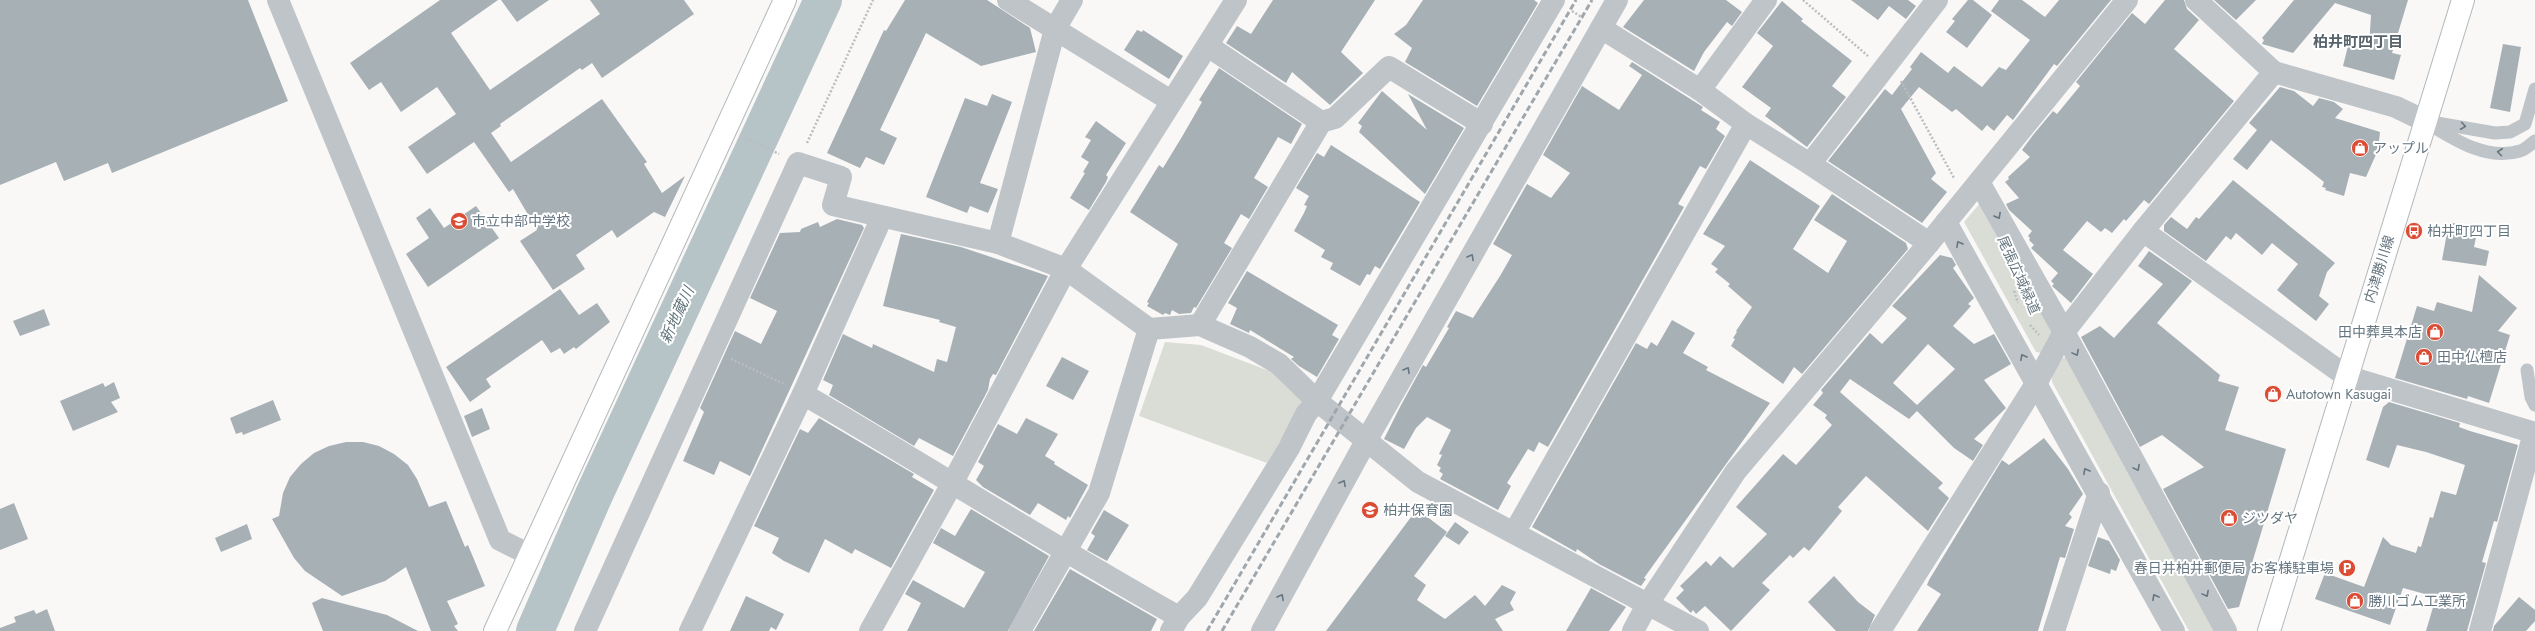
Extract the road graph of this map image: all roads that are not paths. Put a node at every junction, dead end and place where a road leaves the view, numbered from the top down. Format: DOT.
graph roads {
  1 [pos="278,0"];
  2 [pos="785,0"];
  3 [pos="1008,0"];
  4 [pos="1072,0"];
  5 [pos="1236,0"];
  6 [pos="1553,0"];
  7 [pos="1617,0"];
  8 [pos="1766,0"];
  9 [pos="1937,0"];
  10 [pos="2127,0"];
  11 [pos="2196,0"];
  12 [pos="2463,0"];
  13 [pos="1601,28"];
  14 [pos="1055,29"];
  15 [pos="1208,46"];
  16 [pos="2274,72"];
  17 [pos="2535,89"];
  18 [pos="1700,90"];
  19 [pos="1171,102"];
  20 [pos="2424,121"];
  21 [pos="1320,122"];
  22 [pos="1482,124"];
  23 [pos="1746,124"];
  24 [pos="2535,141"];
  25 [pos="1810,164"];
  26 [pos="1979,182"];
  27 [pos="882,217"];
  28 [pos="1946,222"];
  29 [pos="2143,231"];
  30 [pos="998,242"];
  31 [pos="1929,243"];
  32 [pos="1066,269"];
  33 [pos="1200,325"];
  34 [pos="1149,329"];
  35 [pos="2064,332"];
  36 [pos="2527,370"];
  37 [pos="2346,376"];
  38 [pos="2037,382"];
  39 [pos="803,394"];
  40 [pos="1317,401"];
  41 [pos="2535,405"];
  42 [pos="2535,433"];
  43 [pos="1366,441"];
  44 [pos="953,482"];
  45 [pos="2099,493"];
  46 [pos="1514,533"];
  47 [pos="1066,554"];
  48 [pos="530,555"];
  49 [pos="1647,605"];
  50 [pos="1175,624"];
  51 [pos="495,631"];
  52 [pos="584,631"];
  53 [pos="690,631"];
  54 [pos="870,631"];
  55 [pos="1020,631"];
  56 [pos="1262,631"];
  57 [pos="1633,631"];
  58 [pos="1698,631"];
  59 [pos="1880,631"];
  60 [pos="2054,631"];
  61 [pos="2174,631"];
  62 [pos="2226,631"];
  63 [pos="2269,631"];
  64 [pos="2480,631"];
  1 -- 48 [label="street"];
  2 -- 48 [label="street"];
  3 -- 14 [label="street"];
  4 -- 14 [label="street"];
  5 -- 15 [label="street"];
  6 -- 22 [label="street"];
  7 -- 13 [label="street"];
  8 -- 18 [label="street"];
  9 -- 25 [label="street"];
  10 -- 26 [label="street"];
  11 -- 16 [label="street"];
  12 -- 20 [label="street, 内津勝川線"];
  13 -- 18 [label="street"];
  43 -- 13 [label="street, one-way"];
  14 -- 19 [label="street"];
  14 -- 30 [label="street"];
  15 -- 19 [label="street"];
  15 -- 21 [label="street"];
  16 -- 20 [label="street"];
  16 -- 29 [label="street"];
  20 -- 17 [label="lane, one-way"];
  18 -- 23 [label="street"];
  19 -- 32 [label="street"];
  24 -- 20 [label="lane, one-way"];
  20 -- 37 [label="street, 内津勝川線"];
  21 -- 22 [label="street"];
  21 -- 33 [label="street"];
  22 -- 40 [label="street"];
  23 -- 25 [label="street"];
  23 -- 46 [label="street"];
  25 -- 31 [label="street"];
  26 -- 28 [label="street"];
  26 -- 35 [label="street, one-way"];
  27 -- 30 [label="street"];
  27 -- 39 [label="street"];
  27 -- 52 [label="street"];
  28 -- 31 [label="street"];
  38 -- 28 [label="street, one-way"];
  29 -- 35 [label="street"];
  29 -- 37 [label="street"];
  30 -- 32 [label="street"];
  31 -- 49 [label="street"];
  32 -- 34 [label="street"];
  32 -- 44 [label="street"];
  33 -- 34 [label="street"];
  33 -- 40 [label="street"];
  34 -- 47 [label="street"];
  35 -- 38 [label="street"];
  35 -- 62 [label="street, one-way"];
  36 -- 41 [label="lane"];
  37 -- 42 [label="street"];
  37 -- 63 [label="street, 内津勝川線"];
  45 -- 38 [label="street, one-way"];
  38 -- 59 [label="street"];
  39 -- 44 [label="street"];
  39 -- 53 [label="street"];
  40 -- 43 [label="street"];
  40 -- 50 [label="street"];
  42 -- 64 [label="street"];
  43 -- 46 [label="street"];
  56 -- 43 [label="street, one-way"];
  44 -- 47 [label="street"];
  44 -- 54 [label="street"];
  45 -- 60 [label="street"];
  61 -- 45 [label="street, one-way"];
  46 -- 49 [label="street"];
  47 -- 50 [label="street"];
  47 -- 55 [label="street"];
  48 -- 51 [label="street"];
  49 -- 57 [label="street"];
  49 -- 58 [label="street"];
}
